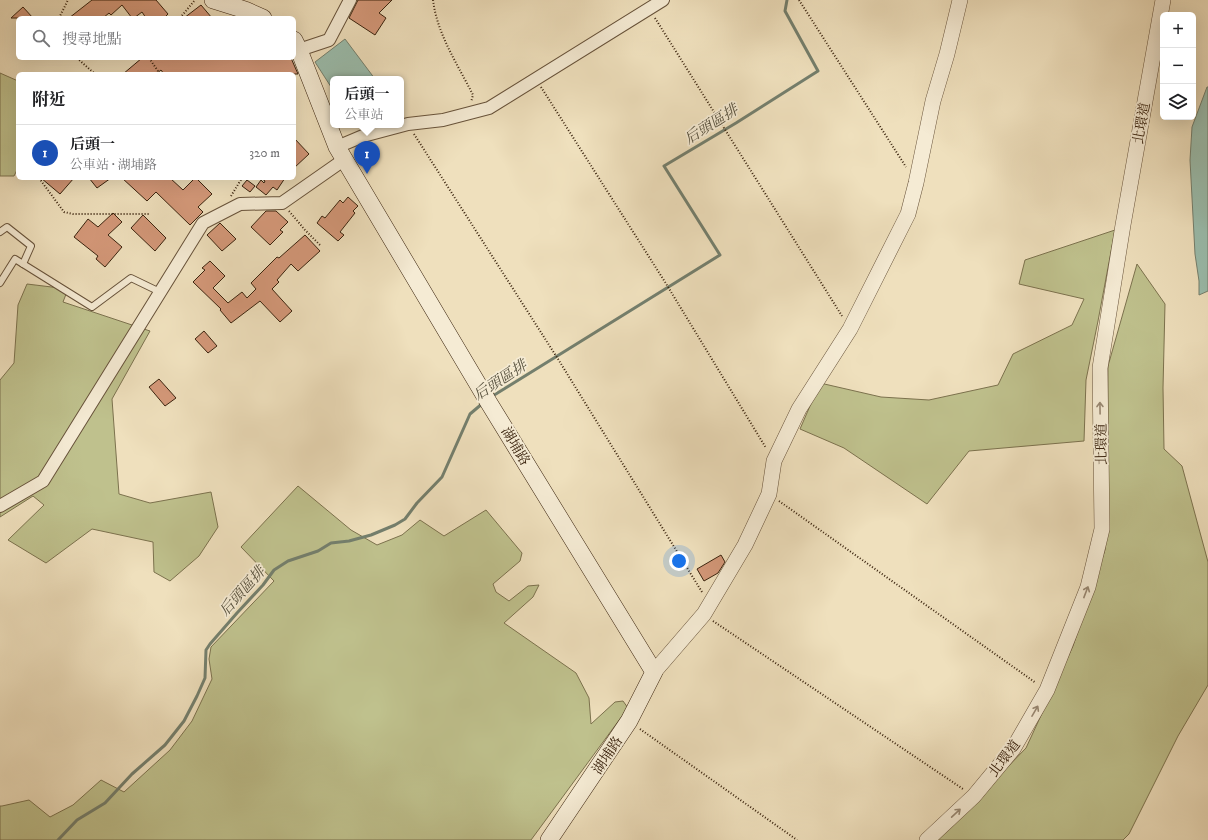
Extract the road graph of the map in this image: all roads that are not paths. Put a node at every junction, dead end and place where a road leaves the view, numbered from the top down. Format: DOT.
graph roads {
  1 [pos="213,0"];
  2 [pos="350,0"];
  3 [pos="663,0"];
  4 [pos="960,0"];
  5 [pos="1163,0"];
  6 [pos="258,16"];
  7 [pos="297,45"];
  8 [pos="404,125"];
  9 [pos="330,126"];
  10 [pos="331,128"];
  11 [pos="393,128"];
  12 [pos="341,153"];
  13 [pos="0,232"];
  14 [pos="24,264"];
  15 [pos="0,283"];
  16 [pos="160,292"];
  17 [pos="0,506"];
  18 [pos="654,672"];
  19 [pos="549,840"];
  20 [pos="928,840"];
  1 -- 6 [label="main road"];
  2 -- 7 [label="street"];
  3 -- 8 [label="street"];
  4 -- 18 [label="street"];
  20 -- 5 [label="street, 北環道, one-way"];
  7 -- 9 [label="main road, 湖埔路"];
  10 -- 12 [label="main road, 湖埔路"];
  11 -- 12 [label="street"];
  12 -- 16 [label="street"];
  12 -- 18 [label="main road, 湖埔路"];
  13 -- 14 [label="lane"];
  14 -- 15 [label="lane"];
  14 -- 16 [label="lane"];
  16 -- 17 [label="street"];
  18 -- 19 [label="main road, 湖埔路"];
}
